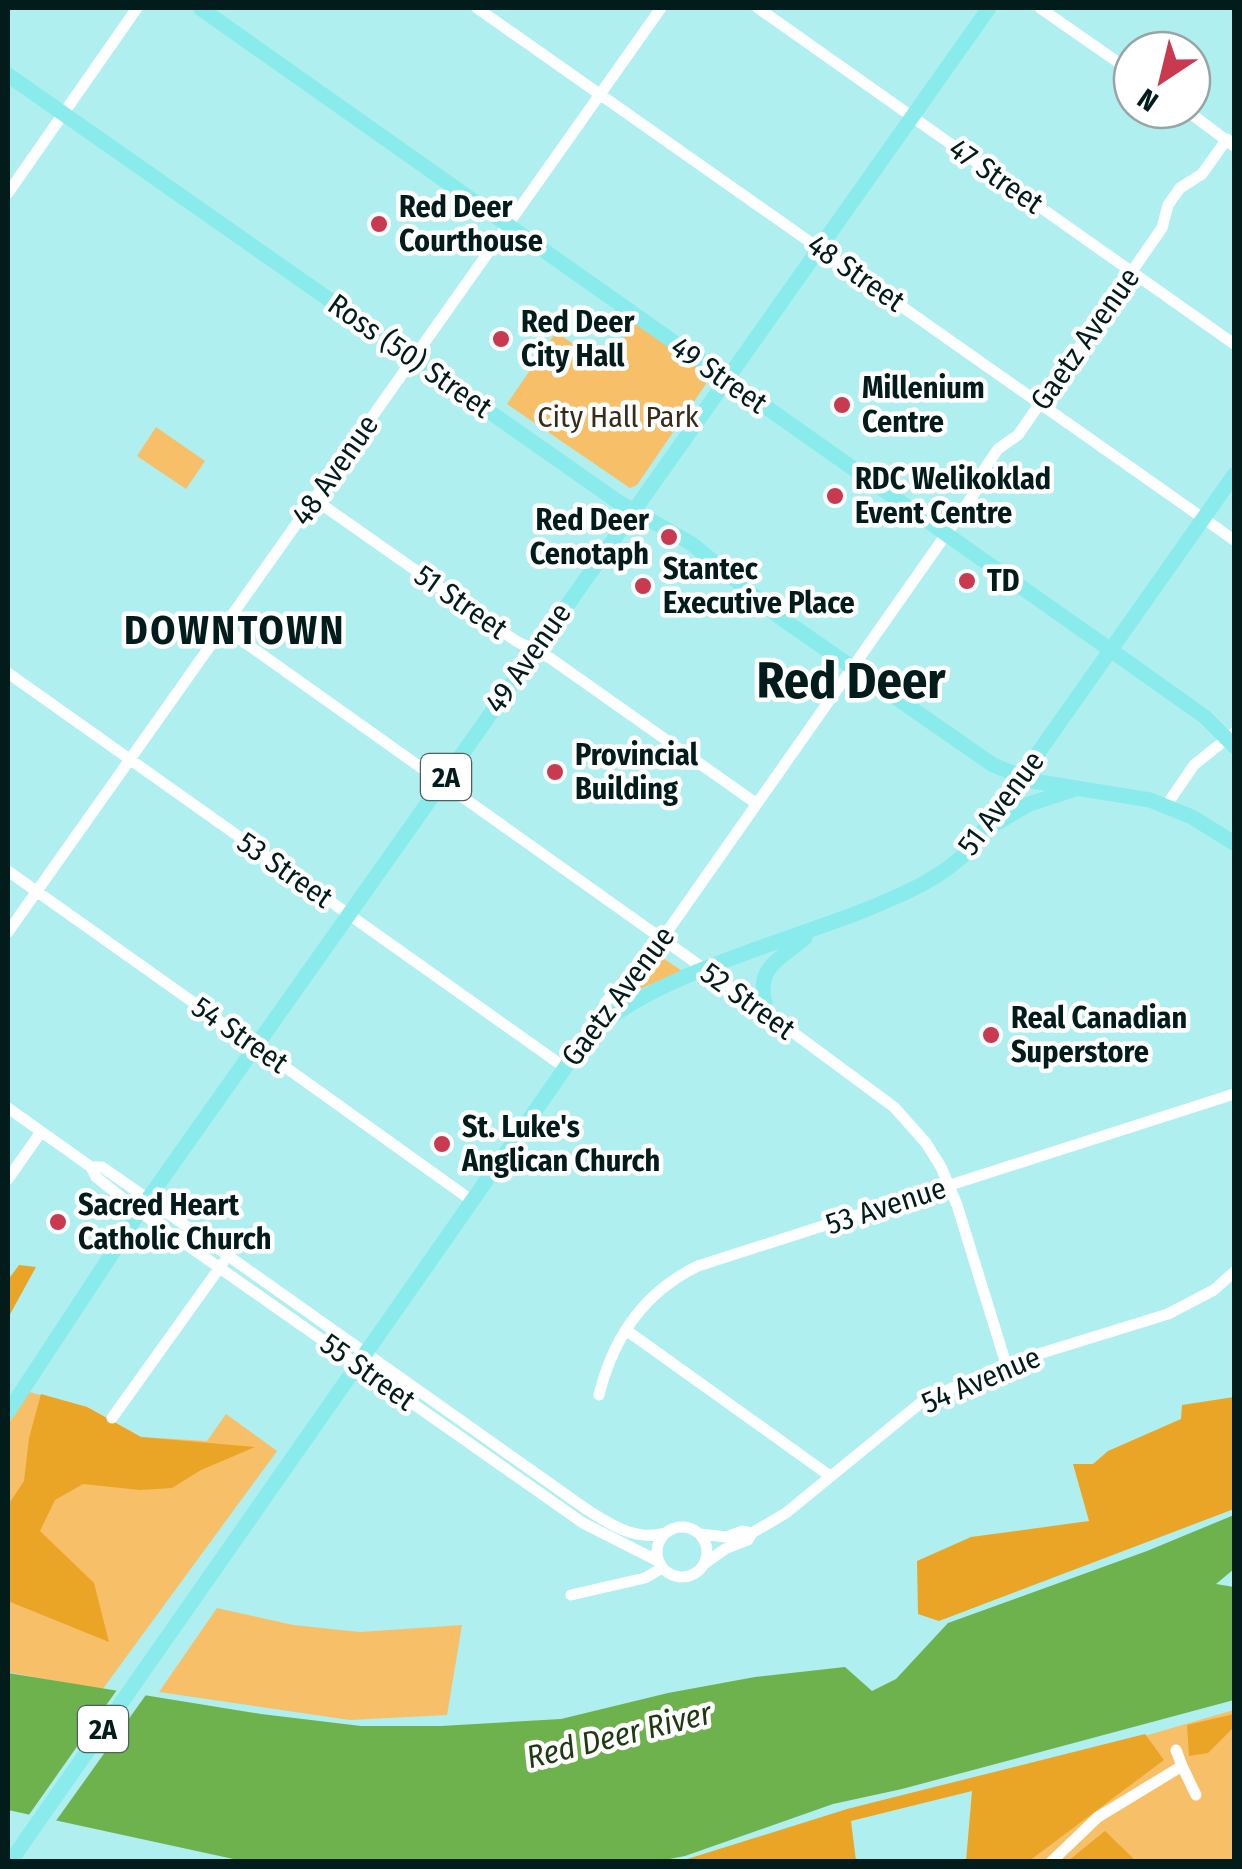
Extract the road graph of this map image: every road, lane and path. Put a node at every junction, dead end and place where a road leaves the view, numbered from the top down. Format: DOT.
graph roads {
  1 [pos="137,8"];
  2 [pos="200,8"];
  3 [pos="477,8"];
  4 [pos="661,8"];
  5 [pos="758,8"];
  6 [pos="988,8"];
  7 [pos="1040,8"];
  8 [pos="1112,58"];
  9 [pos="8,75"];
  10 [pos="600,94"];
  11 [pos="63,114"];
  12 [pos="912,116"];
  13 [pos="1231,142"];
  14 [pos="8,193"];
  15 [pos="507,225"];
  16 [pos="818,247"];
  17 [pos="1132,272"];
  18 [pos="1234,344"];
  19 [pos="414,358"];
  20 [pos="726,379"];
  21 [pos="1040,403"];
  22 [pos="1234,475"];
  23 [pos="314,499"];
  24 [pos="633,510"];
  25 [pos="1204,519"];
  26 [pos="946,534"];
  27 [pos="1234,540"];
  28 [pos="223,627"];
  29 [pos="534,650"];
  30 [pos="1112,651"];
  31 [pos="852,668"];
  32 [pos="8,673"];
  33 [pos="1232,739"];
  34 [pos="130,760"];
  35 [pos="1021,777"];
  36 [pos="442,782"];
  37 [pos="1076,788"];
  38 [pos="757,804"];
  39 [pos="1166,806"];
  40 [pos="982,832"];
  41 [pos="1234,844"];
  42 [pos="8,871"];
  43 [pos="36,891"];
  44 [pos="348,915"];
  45 [pos="816,930"];
  46 [pos="8,932"];
  47 [pos="662,939"];
  48 [pos="706,970"];
  49 [pos="768,1014"];
  50 [pos="604,1020"];
  51 [pos="257,1044"];
  52 [pos="564,1067"];
  53 [pos="1234,1094"];
  54 [pos="8,1108"];
  55 [pos="41,1132"];
  56 [pos="8,1178"];
  57 [pos="949,1186"];
  58 [pos="472,1200"];
  59 [pos="144,1206"];
  60 [pos="228,1255"];
  61 [pos="220,1268"];
  62 [pos="1234,1272"];
  63 [pos="626,1330"];
  64 [pos="362,1359"];
  65 [pos="1006,1364"];
  66 [pos="598,1395"];
  67 [pos="8,1412"];
  68 [pos="112,1418"];
  69 [pos="830,1476"];
  70 [pos="665,1533"];
  71 [pos="752,1533"];
  72 [pos="700,1534"];
  73 [pos="660,1564"];
  74 [pos="704,1564"];
  75 [pos="571,1595"];
  76 [pos="1176,1750"];
  77 [pos="1182,1766"];
  78 [pos="1196,1795"];
  79 [pos="10,1862"];
  80 [pos="1051,1862"];
  1 -- 11 [label="street"];
  2 -- 15 [label="main road, 49 Street"];
  3 -- 10 [label="street, 48 Street"];
  4 -- 10 [label="street, 48 Avenue"];
  5 -- 12 [label="street, 47 Street"];
  6 -- 12 [label="main road, 49 Avenue / 2A"];
  7 -- 8 [label="street"];
  9 -- 11 [label="main road, Ross (50) Street"];
  10 -- 15 [label="street, 48 Avenue"];
  10 -- 16 [label="street, 48 Street"];
  11 -- 14 [label="street"];
  11 -- 19 [label="main road, Ross (50) Street"];
  12 -- 16 [label="main road, 49 Avenue / 2A"];
  12 -- 17 [label="street, 47 Street"];
  13 -- 17 [label="street, Gaetz Avenue"];
  15 -- 19 [label="street, 48 Avenue"];
  15 -- 20 [label="main road, 49 Street"];
  16 -- 20 [label="main road, 49 Avenue / 2A"];
  16 -- 21 [label="street, 48 Street"];
  17 -- 18 [label="street, 47 Street"];
  17 -- 21 [label="street, Gaetz Avenue"];
  19 -- 23 [label="street, 48 Avenue"];
  19 -- 24 [label="main road, Ross (50) Street"];
  20 -- 24 [label="main road, 49 Avenue / 2A"];
  20 -- 26 [label="main road, 49 Street"];
  21 -- 25 [label="street, 48 Street"];
  21 -- 26 [label="street, Gaetz Avenue"];
  22 -- 25 [label="main road, 51 Avenue / 2A"];
  23 -- 28 [label="street, 48 Avenue"];
  23 -- 29 [label="street, 51 Street"];
  24 -- 29 [label="main road, 49 Avenue / 2A"];
  24 -- 31 [label="main road, Ross (50) Street"];
  25 -- 27 [label="street, 48 Street"];
  25 -- 30 [label="main road, 51 Avenue / 2A"];
  26 -- 30 [label="main road, 49 Street"];
  26 -- 31 [label="street, Gaetz Avenue"];
  28 -- 34 [label="street, 48 Avenue"];
  28 -- 36 [label="street, 52 Street"];
  29 -- 36 [label="main road, 49 Avenue / 2A"];
  29 -- 38 [label="street, 51 Street"];
  30 -- 33 [label="main road, 49 Street"];
  30 -- 35 [label="main road, 51 Avenue / 2A"];
  31 -- 35 [label="main road, Ross (50) Street"];
  31 -- 38 [label="street, Gaetz Avenue"];
  32 -- 34 [label="street, 53 Street"];
  33 -- 39 [label="street"];
  34 -- 43 [label="street, 48 Avenue"];
  34 -- 44 [label="street, 53 Street"];
  35 -- 37 [label="main road, Ross (50) Street"];
  35 -- 40 [label="main road, 51 Avenue / 2A"];
  36 -- 44 [label="main road, 49 Avenue / 2A"];
  36 -- 47 [label="street, 52 Street"];
  37 -- 39 [label="main road, Ross (50) Street"];
  37 -- 40 [label="main road"];
  38 -- 47 [label="street, Gaetz Avenue"];
  39 -- 41 [label="main road, Ross (50) Street"];
  40 -- 45 [label="main road, 51 Avenue / 2A"];
  42 -- 43 [label="street, 54 Street"];
  43 -- 46 [label="street, 48 Avenue"];
  43 -- 51 [label="street, 54 Street"];
  44 -- 51 [label="main road, 49 Avenue / 2A"];
  44 -- 52 [label="street, 53 Street"];
  45 -- 48 [label="main road, 51 Avenue / 2A"];
  45 -- 49 [label="main road"];
  47 -- 48 [label="street, 52 Street"];
  47 -- 50 [label="street, Gaetz Avenue"];
  48 -- 49 [label="street, 52 Street"];
  48 -- 50 [label="main road, 51 Avenue / 2A"];
  49 -- 57 [label="street, 52 Street"];
  50 -- 52 [label="main road, Gaetz Avenue / 2A"];
  51 -- 58 [label="street, 54 Street"];
  51 -- 59 [label="main road, 49 Avenue / 2A"];
  52 -- 58 [label="main road, Gaetz Avenue / 2A"];
  53 -- 57 [label="street, 53 Avenue"];
  54 -- 55 [label="street, 55 Street"];
  55 -- 56 [label="street"];
  55 -- 59 [label="street, 55 Street"];
  57 -- 63 [label="street, 53 Avenue"];
  57 -- 65 [label="street, 52 Street"];
  58 -- 64 [label="main road, Gaetz Avenue / 2A"];
  59 -- 60 [label="street, 55 Street"];
  59 -- 61 [label="street, 55 Street"];
  59 -- 67 [label="main road, 49 Avenue / 2A"];
  60 -- 61 [label="street"];
  60 -- 64 [label="street, 55 Street"];
  61 -- 64 [label="street, 55 Street"];
  61 -- 68 [label="street"];
  62 -- 65 [label="street, 54 Avenue"];
  63 -- 66 [label="street, 53 Avenue"];
  63 -- 69 [label="street"];
  64 -- 70 [label="street, 55 Street"];
  64 -- 73 [label="street, 55 Street"];
  64 -- 79 [label="main road, Gaetz Avenue / 2A"];
  65 -- 69 [label="street, 54 Avenue"];
  69 -- 71 [label="street, 54 Avenue"];
  70 -- 72 [label="street"];
  70 -- 73 [label="street"];
  71 -- 72 [label="street"];
  71 -- 74 [label="street, 54 Avenue"];
  72 -- 74 [label="street"];
  73 -- 74 [label="street"];
  73 -- 75 [label="street"];
  76 -- 77 [label="street"];
  77 -- 78 [label="street"];
  77 -- 80 [label="street"];
}
